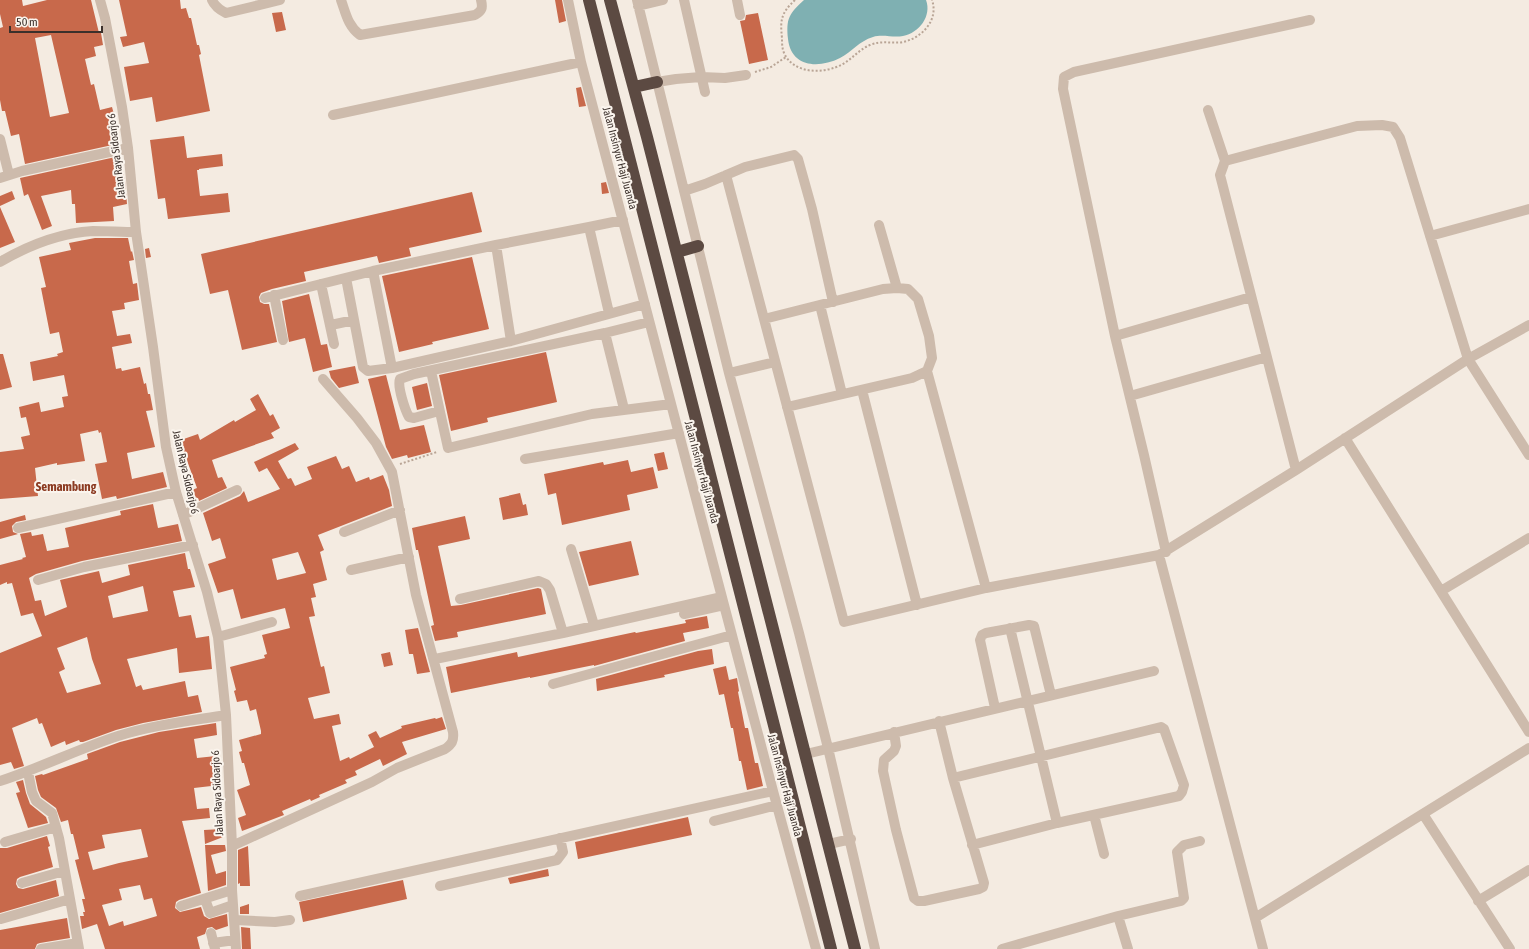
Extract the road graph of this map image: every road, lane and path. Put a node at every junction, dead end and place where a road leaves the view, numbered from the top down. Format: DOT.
graph roads {
  1 [pos="100,0"];
  2 [pos="212,0"];
  3 [pos="280,0"];
  4 [pos="341,0"];
  5 [pos="481,0"];
  6 [pos="568,0"];
  7 [pos="589,0"];
  8 [pos="610,0"];
  9 [pos="684,0"];
  10 [pos="737,0"];
  11 [pos="795,0"];
  12 [pos="932,0"];
  13 [pos="647,2"];
  14 [pos="740,15"];
  15 [pos="1310,20"];
  16 [pos="786,57"];
  17 [pos="581,62"];
  18 [pos="746,75"];
  19 [pos="701,77"];
  20 [pos="665,81"];
  21 [pos="634,87"];
  22 [pos="705,92"];
  23 [pos="1208,110"];
  24 [pos="333,116"];
  25 [pos="0,139"];
  26 [pos="128,148"];
  27 [pos="1225,161"];
  28 [pos="726,175"];
  29 [pos="4,177"];
  30 [pos="689,189"];
  31 [pos="1529,209"];
  32 [pos="622,220"];
  33 [pos="879,225"];
  34 [pos="589,227"];
  35 [pos="136,232"];
  36 [pos="1430,236"];
  37 [pos="496,245"];
  38 [pos="698,246"];
  39 [pos="677,252"];
  40 [pos="0,262"];
  41 [pos="373,271"];
  42 [pos="346,278"];
  43 [pos="321,284"];
  44 [pos="897,288"];
  45 [pos="1251,297"];
  46 [pos="833,302"];
  47 [pos="645,304"];
  48 [pos="820,305"];
  49 [pos="609,313"];
  50 [pos="764,319"];
  51 [pos="354,320"];
  52 [pos="649,322"];
  53 [pos="331,325"];
  54 [pos="1529,325"];
  55 [pos="605,333"];
  56 [pos="1115,336"];
  57 [pos="283,340"];
  58 [pos="511,341"];
  59 [pos="334,344"];
  60 [pos="1266,357"];
  61 [pos="1468,359"];
  62 [pos="775,362"];
  63 [pos="392,368"];
  64 [pos="431,371"];
  65 [pos="927,371"];
  66 [pos="729,373"];
  67 [pos="323,379"];
  68 [pos="862,390"];
  69 [pos="842,394"];
  70 [pos="1130,396"];
  71 [pos="671,404"];
  72 [pos="787,407"];
  73 [pos="624,410"];
  74 [pos="439,411"];
  75 [pos="679,433"];
  76 [pos="1345,438"];
  77 [pos="448,448"];
  78 [pos="1529,455"];
  79 [pos="525,459"];
  80 [pos="1296,470"];
  81 [pos="392,472"];
  82 [pos="237,490"];
  83 [pos="176,492"];
  84 [pos="400,510"];
  85 [pos="183,515"];
  86 [pos="18,528"];
  87 [pos="344,532"];
  88 [pos="1529,538"];
  89 [pos="193,545"];
  90 [pos="571,549"];
  91 [pos="1162,553"];
  92 [pos="409,557"];
  93 [pos="351,570"];
  94 [pos="38,580"];
  95 [pos="986,588"];
  96 [pos="1441,591"];
  97 [pos="460,599"];
  98 [pos="723,601"];
  99 [pos="917,605"];
  100 [pos="684,614"];
  101 [pos="272,622"];
  102 [pos="594,625"];
  103 [pos="1010,628"];
  104 [pos="563,632"];
  105 [pos="732,635"];
  106 [pos="218,637"];
  107 [pos="435,659"];
  108 [pos="1154,671"];
  109 [pos="553,684"];
  110 [pos="1051,695"];
  111 [pos="1027,701"];
  112 [pos="995,708"];
  113 [pos="226,715"];
  114 [pos="940,721"];
  115 [pos="894,732"];
  116 [pos="1529,732"];
  117 [pos="828,748"];
  118 [pos="1529,748"];
  119 [pos="806,754"];
  120 [pos="1041,757"];
  121 [pos="28,772"];
  122 [pos="953,778"];
  123 [pos="0,781"];
  124 [pos="773,791"];
  125 [pos="777,805"];
  126 [pos="1423,814"];
  127 [pos="1094,815"];
  128 [pos="714,821"];
  129 [pos="1057,823"];
  130 [pos="56,827"];
  131 [pos="560,838"];
  132 [pos="851,840"];
  133 [pos="1200,841"];
  134 [pos="5,842"];
  135 [pos="829,844"];
  136 [pos="972,845"];
  137 [pos="232,846"];
  138 [pos="1104,854"];
  139 [pos="1529,870"];
  140 [pos="64,871"];
  141 [pos="22,883"];
  142 [pos="440,886"];
  143 [pos="232,890"];
  144 [pos="300,896"];
  145 [pos="70,899"];
  146 [pos="205,899"];
  147 [pos="1478,900"];
  148 [pos="233,905"];
  149 [pos="181,906"];
  150 [pos="1118,916"];
  151 [pos="1255,918"];
  152 [pos="1,919"];
  153 [pos="235,920"];
  154 [pos="290,920"];
  155 [pos="213,942"];
  156 [pos="236,945"];
  157 [pos="79,946"];
  158 [pos="41,949"];
  159 [pos="816,949"];
  160 [pos="831,949"];
  161 [pos="855,949"];
  162 [pos="875,949"];
  163 [pos="1002,949"];
  164 [pos="1128,949"];
  165 [pos="1263,949"];
  166 [pos="1510,949"];
  1 -- 26 [label="street, Jalan Raya Sidoarjo 6"];
  2 -- 3 [label="street"];
  4 -- 5 [label="street"];
  6 -- 17 [label="street, Jalan Insinyur Haji Juanda"];
  7 -- 160 [label="highway, Jalan Insinyur Haji Juanda"];
  8 -- 21 [label="highway"];
  9 -- 19 [label="street"];
  10 -- 14 [label="street"];
  11 -- 16 [label="path"];
  12 -- 16 [label="path"];
  13 -- 20 [label="street"];
  15 -- 56 [label="street"];
  16 -- 18 [label="path"];
  17 -- 24 [label="street"];
  17 -- 32 [label="street, Jalan Insinyur Haji Juanda"];
  18 -- 19 [label="street"];
  19 -- 20 [label="street"];
  19 -- 22 [label="street"];
  20 -- 21 [label="highway"];
  20 -- 30 [label="street"];
  21 -- 39 [label="highway"];
  23 -- 27 [label="street"];
  25 -- 29 [label="street"];
  26 -- 29 [label="street"];
  26 -- 35 [label="street, Jalan Raya Sidoarjo 6"];
  27 -- 36 [label="street"];
  27 -- 45 [label="street"];
  28 -- 30 [label="street"];
  28 -- 46 [label="street"];
  28 -- 50 [label="street"];
  30 -- 38 [label="street"];
  31 -- 36 [label="street"];
  32 -- 34 [label="street"];
  32 -- 47 [label="street, Jalan Insinyur Haji Juanda"];
  33 -- 44 [label="street"];
  34 -- 37 [label="street"];
  34 -- 49 [label="street"];
  35 -- 40 [label="street"];
  35 -- 83 [label="street, Jalan Raya Sidoarjo 6"];
  36 -- 61 [label="street"];
  37 -- 41 [label="street"];
  37 -- 58 [label="street"];
  38 -- 39 [label="highway"];
  38 -- 66 [label="street"];
  39 -- 119 [label="highway"];
  41 -- 42 [label="street"];
  41 -- 63 [label="street"];
  42 -- 43 [label="street"];
  42 -- 51 [label="street"];
  43 -- 53 [label="street"];
  43 -- 57 [label="street"];
  44 -- 46 [label="street"];
  44 -- 65 [label="street"];
  45 -- 56 [label="street"];
  45 -- 60 [label="street"];
  46 -- 48 [label="street"];
  47 -- 49 [label="street"];
  47 -- 52 [label="street, Jalan Insinyur Haji Juanda"];
  48 -- 50 [label="street"];
  48 -- 69 [label="street"];
  49 -- 58 [label="street"];
  50 -- 62 [label="street"];
  51 -- 53 [label="street"];
  51 -- 63 [label="street"];
  52 -- 55 [label="street"];
  52 -- 71 [label="street, Jalan Insinyur Haji Juanda"];
  53 -- 59 [label="street"];
  54 -- 61 [label="street"];
  55 -- 64 [label="street"];
  55 -- 73 [label="street"];
  56 -- 70 [label="street"];
  58 -- 63 [label="street"];
  60 -- 70 [label="street"];
  60 -- 80 [label="street"];
  61 -- 76 [label="street"];
  61 -- 78 [label="street"];
  62 -- 66 [label="street"];
  62 -- 72 [label="street"];
  64 -- 74 [label="street"];
  64 -- 74 [label="street"];
  65 -- 68 [label="street"];
  65 -- 95 [label="street"];
  66 -- 117 [label="street"];
  67 -- 81 [label="street"];
  68 -- 69 [label="street"];
  68 -- 99 [label="street"];
  69 -- 72 [label="street"];
  70 -- 91 [label="street"];
  71 -- 73 [label="street"];
  71 -- 75 [label="street, Jalan Insinyur Haji Juanda"];
  72 -- 99 [label="street"];
  73 -- 77 [label="street"];
  74 -- 77 [label="street"];
  75 -- 79 [label="street"];
  75 -- 98 [label="street, Jalan Insinyur Haji Juanda"];
  76 -- 80 [label="street"];
  76 -- 96 [label="street"];
  77 -- 81 [label="path"];
  80 -- 91 [label="street"];
  81 -- 84 [label="street"];
  82 -- 85 [label="street"];
  83 -- 85 [label="street, Jalan Raya Sidoarjo 6"];
  83 -- 86 [label="street"];
  84 -- 87 [label="street"];
  84 -- 92 [label="street"];
  85 -- 89 [label="street, Jalan Raya Sidoarjo 6"];
  88 -- 96 [label="street"];
  89 -- 94 [label="street"];
  89 -- 106 [label="street, Jalan Raya Sidoarjo 6"];
  90 -- 102 [label="street"];
  91 -- 95 [label="street"];
  91 -- 151 [label="street"];
  92 -- 93 [label="street"];
  92 -- 107 [label="street"];
  95 -- 99 [label="street"];
  96 -- 116 [label="street"];
  97 -- 104 [label="street"];
  98 -- 100 [label="street"];
  98 -- 102 [label="street"];
  98 -- 105 [label="street, Jalan Insinyur Haji Juanda"];
  101 -- 106 [label="street"];
  102 -- 104 [label="street"];
  103 -- 110 [label="street"];
  103 -- 111 [label="street"];
  103 -- 112 [label="street"];
  104 -- 107 [label="street"];
  105 -- 109 [label="street"];
  105 -- 124 [label="street, Jalan Insinyur Haji Juanda"];
  106 -- 113 [label="street, Jalan Raya Sidoarjo 6"];
  107 -- 137 [label="street"];
  108 -- 110 [label="street"];
  110 -- 111 [label="street"];
  111 -- 112 [label="street"];
  111 -- 120 [label="street"];
  112 -- 114 [label="street"];
  113 -- 121 [label="street"];
  113 -- 137 [label="street, Jalan Raya Sidoarjo 6"];
  114 -- 115 [label="street"];
  114 -- 122 [label="street"];
  115 -- 117 [label="street"];
  115 -- 136 [label="street"];
  117 -- 119 [label="street"];
  117 -- 132 [label="street"];
  118 -- 126 [label="street"];
  119 -- 135 [label="highway"];
  120 -- 122 [label="street"];
  120 -- 127 [label="street"];
  120 -- 129 [label="street"];
  121 -- 123 [label="street"];
  121 -- 130 [label="street"];
  122 -- 136 [label="street"];
  124 -- 125 [label="street, Jalan Insinyur Haji Juanda"];
  124 -- 131 [label="street"];
  125 -- 128 [label="street"];
  125 -- 159 [label="street, Jalan Insinyur Haji Juanda"];
  126 -- 147 [label="street"];
  126 -- 151 [label="street"];
  127 -- 129 [label="street"];
  127 -- 138 [label="street"];
  129 -- 136 [label="street"];
  130 -- 134 [label="street"];
  130 -- 140 [label="street"];
  131 -- 142 [label="street"];
  131 -- 144 [label="street"];
  132 -- 135 [label="street"];
  132 -- 162 [label="street"];
  133 -- 150 [label="street"];
  135 -- 161 [label="highway"];
  137 -- 143 [label="street, Jalan Raya Sidoarjo 6"];
  139 -- 147 [label="street"];
  140 -- 141 [label="street"];
  140 -- 145 [label="street"];
  143 -- 146 [label="street"];
  143 -- 148 [label="street, Jalan Raya Sidoarjo 6"];
  145 -- 152 [label="street"];
  145 -- 157 [label="street"];
  146 -- 148 [label="street"];
  146 -- 149 [label="street"];
  147 -- 166 [label="street"];
  148 -- 153 [label="street, Jalan Raya Sidoarjo 6"];
  150 -- 163 [label="street"];
  150 -- 164 [label="street"];
  151 -- 165 [label="street"];
  153 -- 154 [label="street"];
  153 -- 156 [label="street, Jalan Raya Sidoarjo 6"];
  155 -- 156 [label="street"];
  157 -- 158 [label="street"];
}
